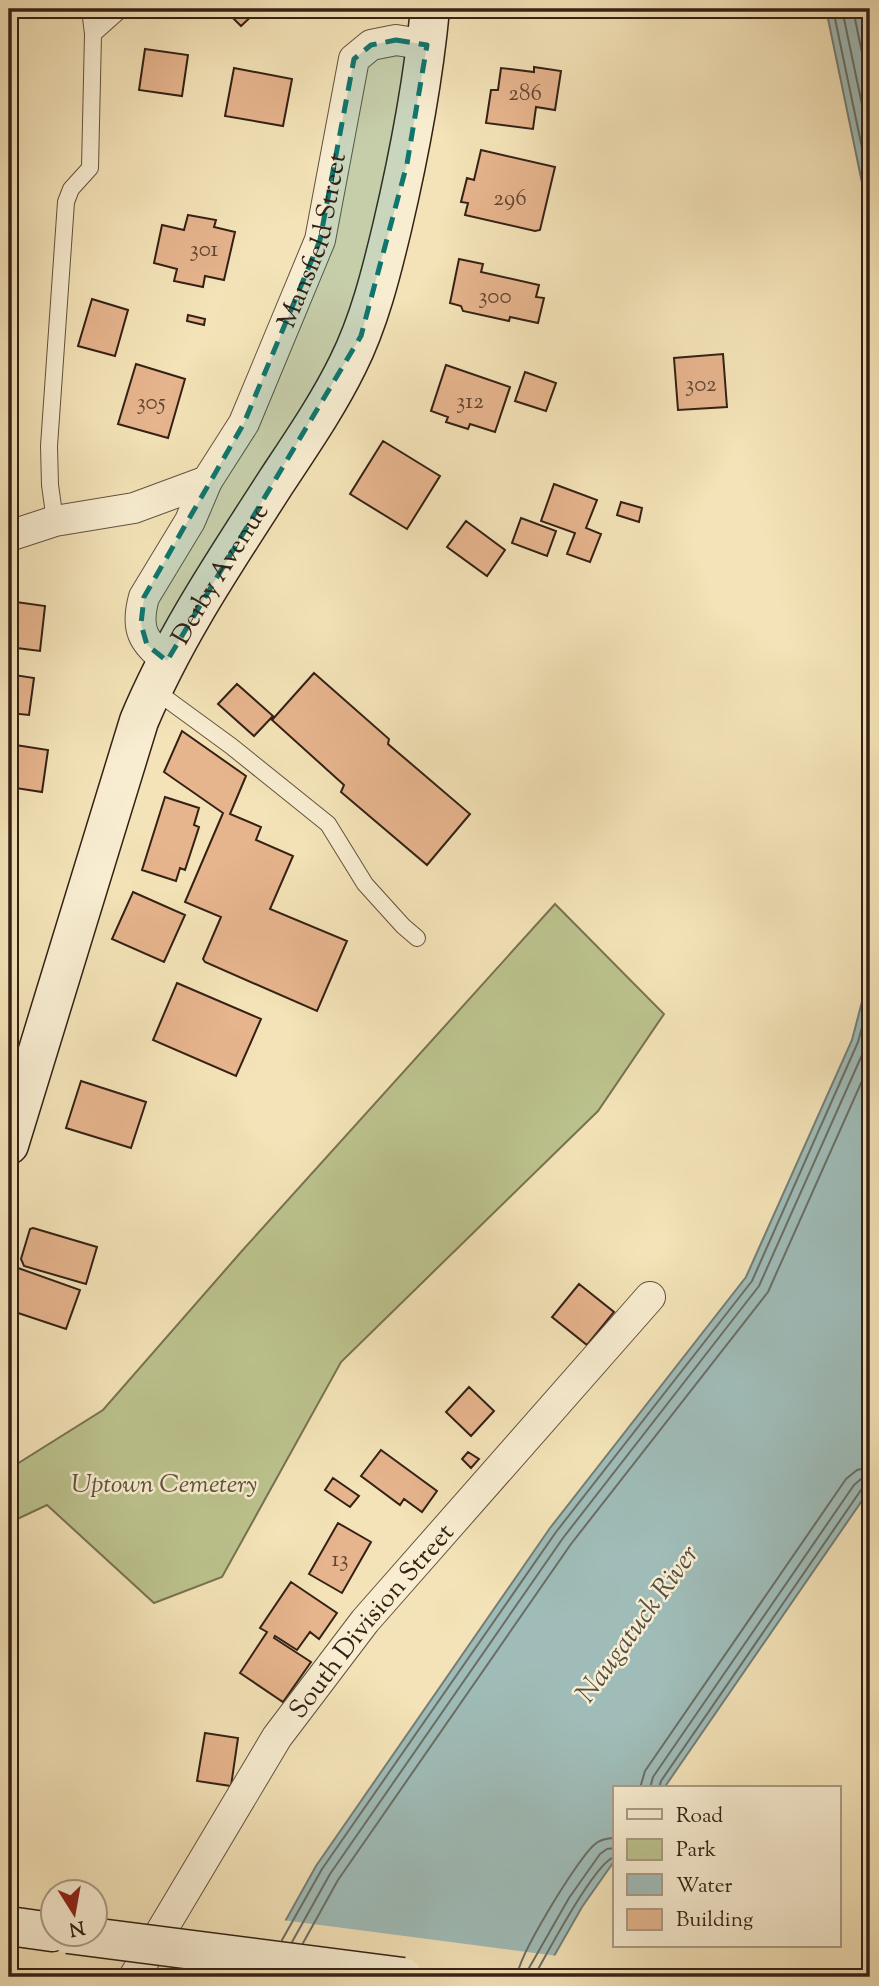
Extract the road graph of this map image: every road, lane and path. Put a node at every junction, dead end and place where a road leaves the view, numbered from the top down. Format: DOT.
graph roads {
  1 [pos="90,9"];
  2 [pos="121,9"];
  3 [pos="428,27"];
  4 [pos="93,34"];
  5 [pos="207,481"];
  6 [pos="55,521"];
  7 [pos="9,536"];
  8 [pos="160,675"];
  9 [pos="417,938"];
  10 [pos="9,1145"];
  11 [pos="650,1297"];
  12 [pos="9,1926"];
  13 [pos="38,1929"];
  14 [pos="108,1939"];
  15 [pos="134,1977"];
  16 [pos="403,1977"];
  1 -- 4 [label="lane"];
  2 -- 4 [label="lane"];
  3 -- 5 [label="street, Mansfield Street"];
  3 -- 8 [label="main road, Derby Avenue"];
  4 -- 6 [label="lane"];
  5 -- 6 [label="street"];
  5 -- 8 [label="street, Mansfield Street"];
  6 -- 7 [label="street"];
  8 -- 9 [label="lane"];
  8 -- 10 [label="main road, Derby Avenue"];
  11 -- 15 [label="street, South Division Street"];
  12 -- 13 [label="main road"];
  14 -- 16 [label="main road, bridge"];
}
